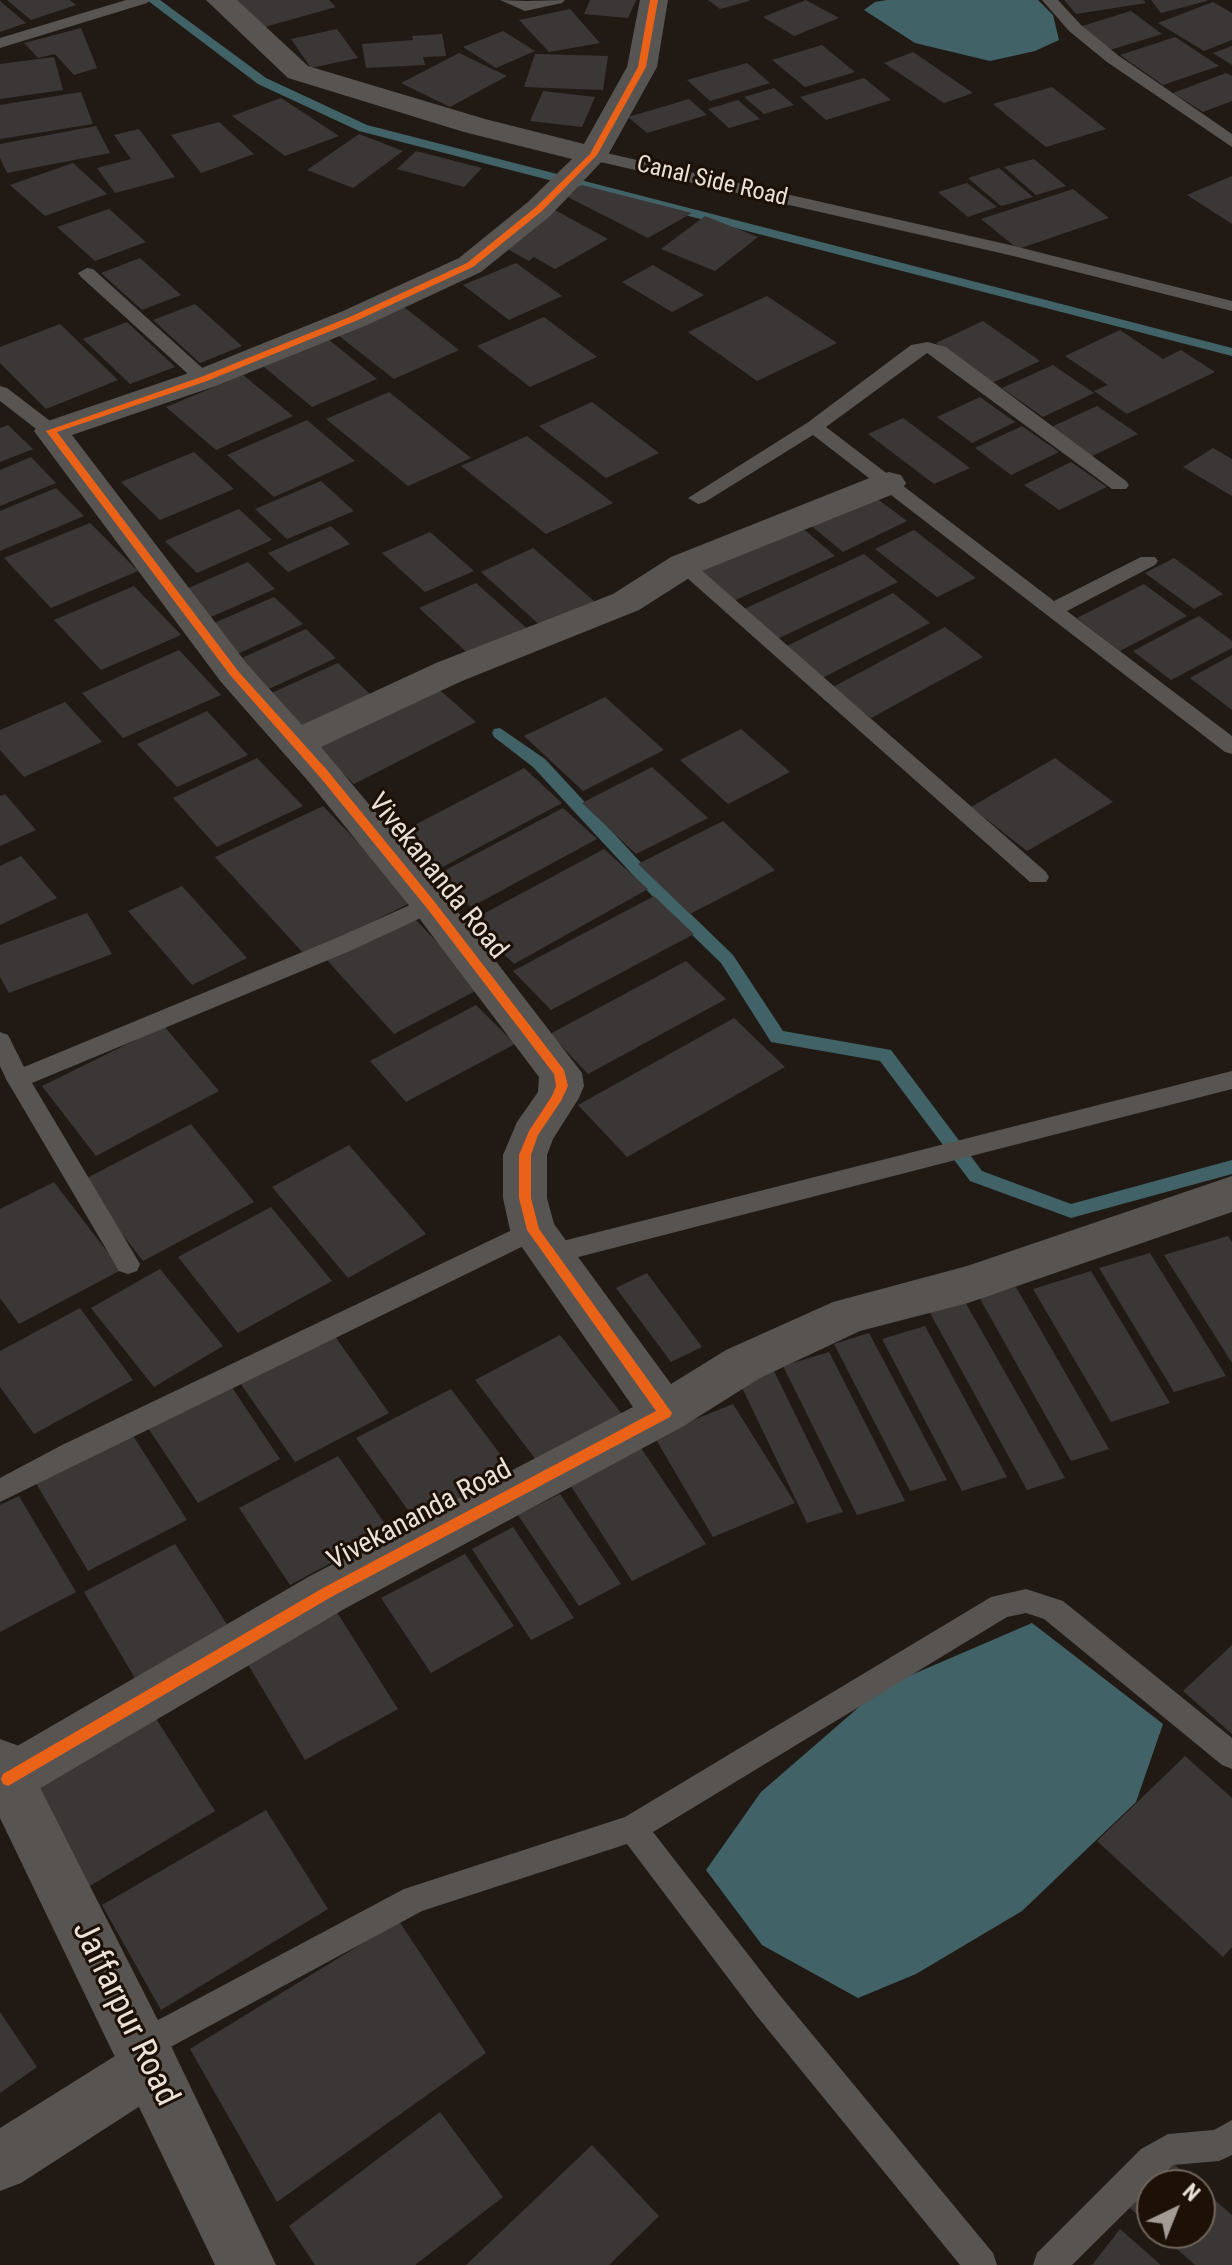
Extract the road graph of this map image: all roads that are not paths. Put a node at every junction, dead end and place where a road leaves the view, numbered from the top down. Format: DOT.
graph roads {
  1 [pos="142,0"];
  2 [pos="220,0"];
  3 [pos="508,0"];
  4 [pos="557,0"];
  5 [pos="654,0"];
  6 [pos="1050,0"];
  7 [pos="0,43"];
  8 [pos="1232,142"];
  9 [pos="580,168"];
  10 [pos="87,273"];
  11 [pos="1232,306"];
  12 [pos="204,379"];
  13 [pos="0,392"];
  14 [pos="814,427"];
  15 [pos="51,431"];
  16 [pos="889,483"];
  17 [pos="1119,485"];
  18 [pos="698,498"];
  19 [pos="1148,561"];
  20 [pos="684,565"];
  21 [pos="1054,609"];
  22 [pos="296,743"];
  23 [pos="1232,747"];
  24 [pos="1038,877"];
  25 [pos="430,904"];
  26 [pos="0,1041"];
  27 [pos="18,1079"];
  28 [pos="1232,1080"];
  29 [pos="1232,1194"];
  30 [pos="542,1242"];
  31 [pos="128,1264"];
  32 [pos="665,1413"];
  33 [pos="0,1491"];
  34 [pos="1232,1756"];
  35 [pos="4,1771"];
  36 [pos="633,1828"];
  37 [pos="146,2056"];
  38 [pos="1232,2136"];
  39 [pos="0,2162"];
  40 [pos="246,2265"];
  41 [pos="981,2265"];
  42 [pos="1049,2265"];
  1 -- 7 [label="lane"];
  2 -- 9 [label="street, Canal Side Road"];
  3 -- 4 [label="lane"];
  5 -- 9 [label="street"];
  6 -- 8 [label="lane"];
  9 -- 11 [label="lane, Canal Side Road"];
  9 -- 12 [label="street"];
  10 -- 12 [label="lane"];
  12 -- 15 [label="street"];
  13 -- 15 [label="lane"];
  14 -- 16 [label="lane"];
  14 -- 17 [label="lane"];
  14 -- 18 [label="lane"];
  15 -- 22 [label="street, Vivekananda Road"];
  16 -- 20 [label="street"];
  16 -- 21 [label="lane"];
  19 -- 21 [label="lane"];
  20 -- 22 [label="street"];
  20 -- 24 [label="lane"];
  21 -- 23 [label="lane"];
  22 -- 25 [label="street, Vivekananda Road"];
  25 -- 27 [label="lane"];
  25 -- 30 [label="street, Vivekananda Road"];
  26 -- 27 [label="lane"];
  27 -- 31 [label="lane"];
  28 -- 30 [label="lane"];
  29 -- 32 [label="street"];
  30 -- 32 [label="street, Vivekananda Road"];
  30 -- 33 [label="lane"];
  32 -- 35 [label="street, Vivekananda Road"];
  34 -- 36 [label="lane"];
  35 -- 37 [label="street, Jaffarpur Road"];
  36 -- 37 [label="lane"];
  36 -- 41 [label="lane"];
  37 -- 39 [label="street"];
  37 -- 40 [label="street, Jaffarpur Road"];
  38 -- 42 [label="lane"];
}
